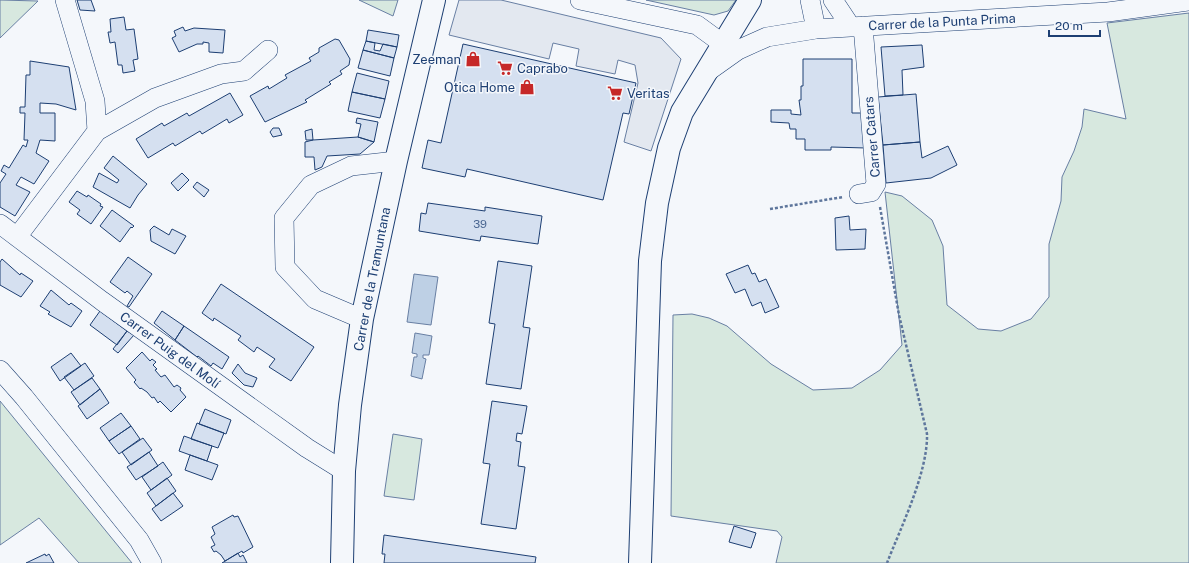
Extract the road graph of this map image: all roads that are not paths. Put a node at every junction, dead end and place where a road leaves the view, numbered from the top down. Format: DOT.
graph roads {
  1 [pos="65,0"];
  2 [pos="434,0"];
  3 [pos="580,0"];
  4 [pos="750,0"];
  5 [pos="810,0"];
  6 [pos="833,0"];
  7 [pos="1189,1"];
  8 [pos="857,27"];
  9 [pos="816,29"];
  10 [pos="723,44"];
  11 [pos="268,50"];
  12 [pos="706,72"];
  13 [pos="97,131"];
  14 [pos="396,161"];
  15 [pos="860,194"];
  16 [pos="0,224"];
  17 [pos="17,237"];
  18 [pos="362,319"];
  19 [pos="0,370"];
  20 [pos="344,471"];
  21 [pos="152,563"];
  22 [pos="342,563"];
  23 [pos="640,563"];
  1 -- 13 [label="street"];
  2 -- 14 [label="main road, Carrer de la Tramuntana"];
  3 -- 10 [label="street"];
  4 -- 10 [label="main road"];
  5 -- 9 [label="street"];
  6 -- 8 [label="street"];
  7 -- 8 [label="street, Carrer de la Punta Prima"];
  8 -- 9 [label="street, Carrer de la Punta Prima"];
  8 -- 15 [label="street, Carrer Catars"];
  9 -- 12 [label="street, Carrer de la Punta Prima"];
  10 -- 12 [label="main road"];
  11 -- 13 [label="street"];
  12 -- 23 [label="main road"];
  13 -- 17 [label="street"];
  14 -- 18 [label="main road, Carrer de la Tramuntana"];
  14 -- 18 [label="street"];
  16 -- 17 [label="street, Carrer Puig del Molí"];
  17 -- 20 [label="street, Carrer Puig del Molí"];
  18 -- 20 [label="main road, Carrer de la Tramuntana"];
  19 -- 21 [label="street"];
  20 -- 22 [label="main road, Carrer de la Tramuntana"];
}
